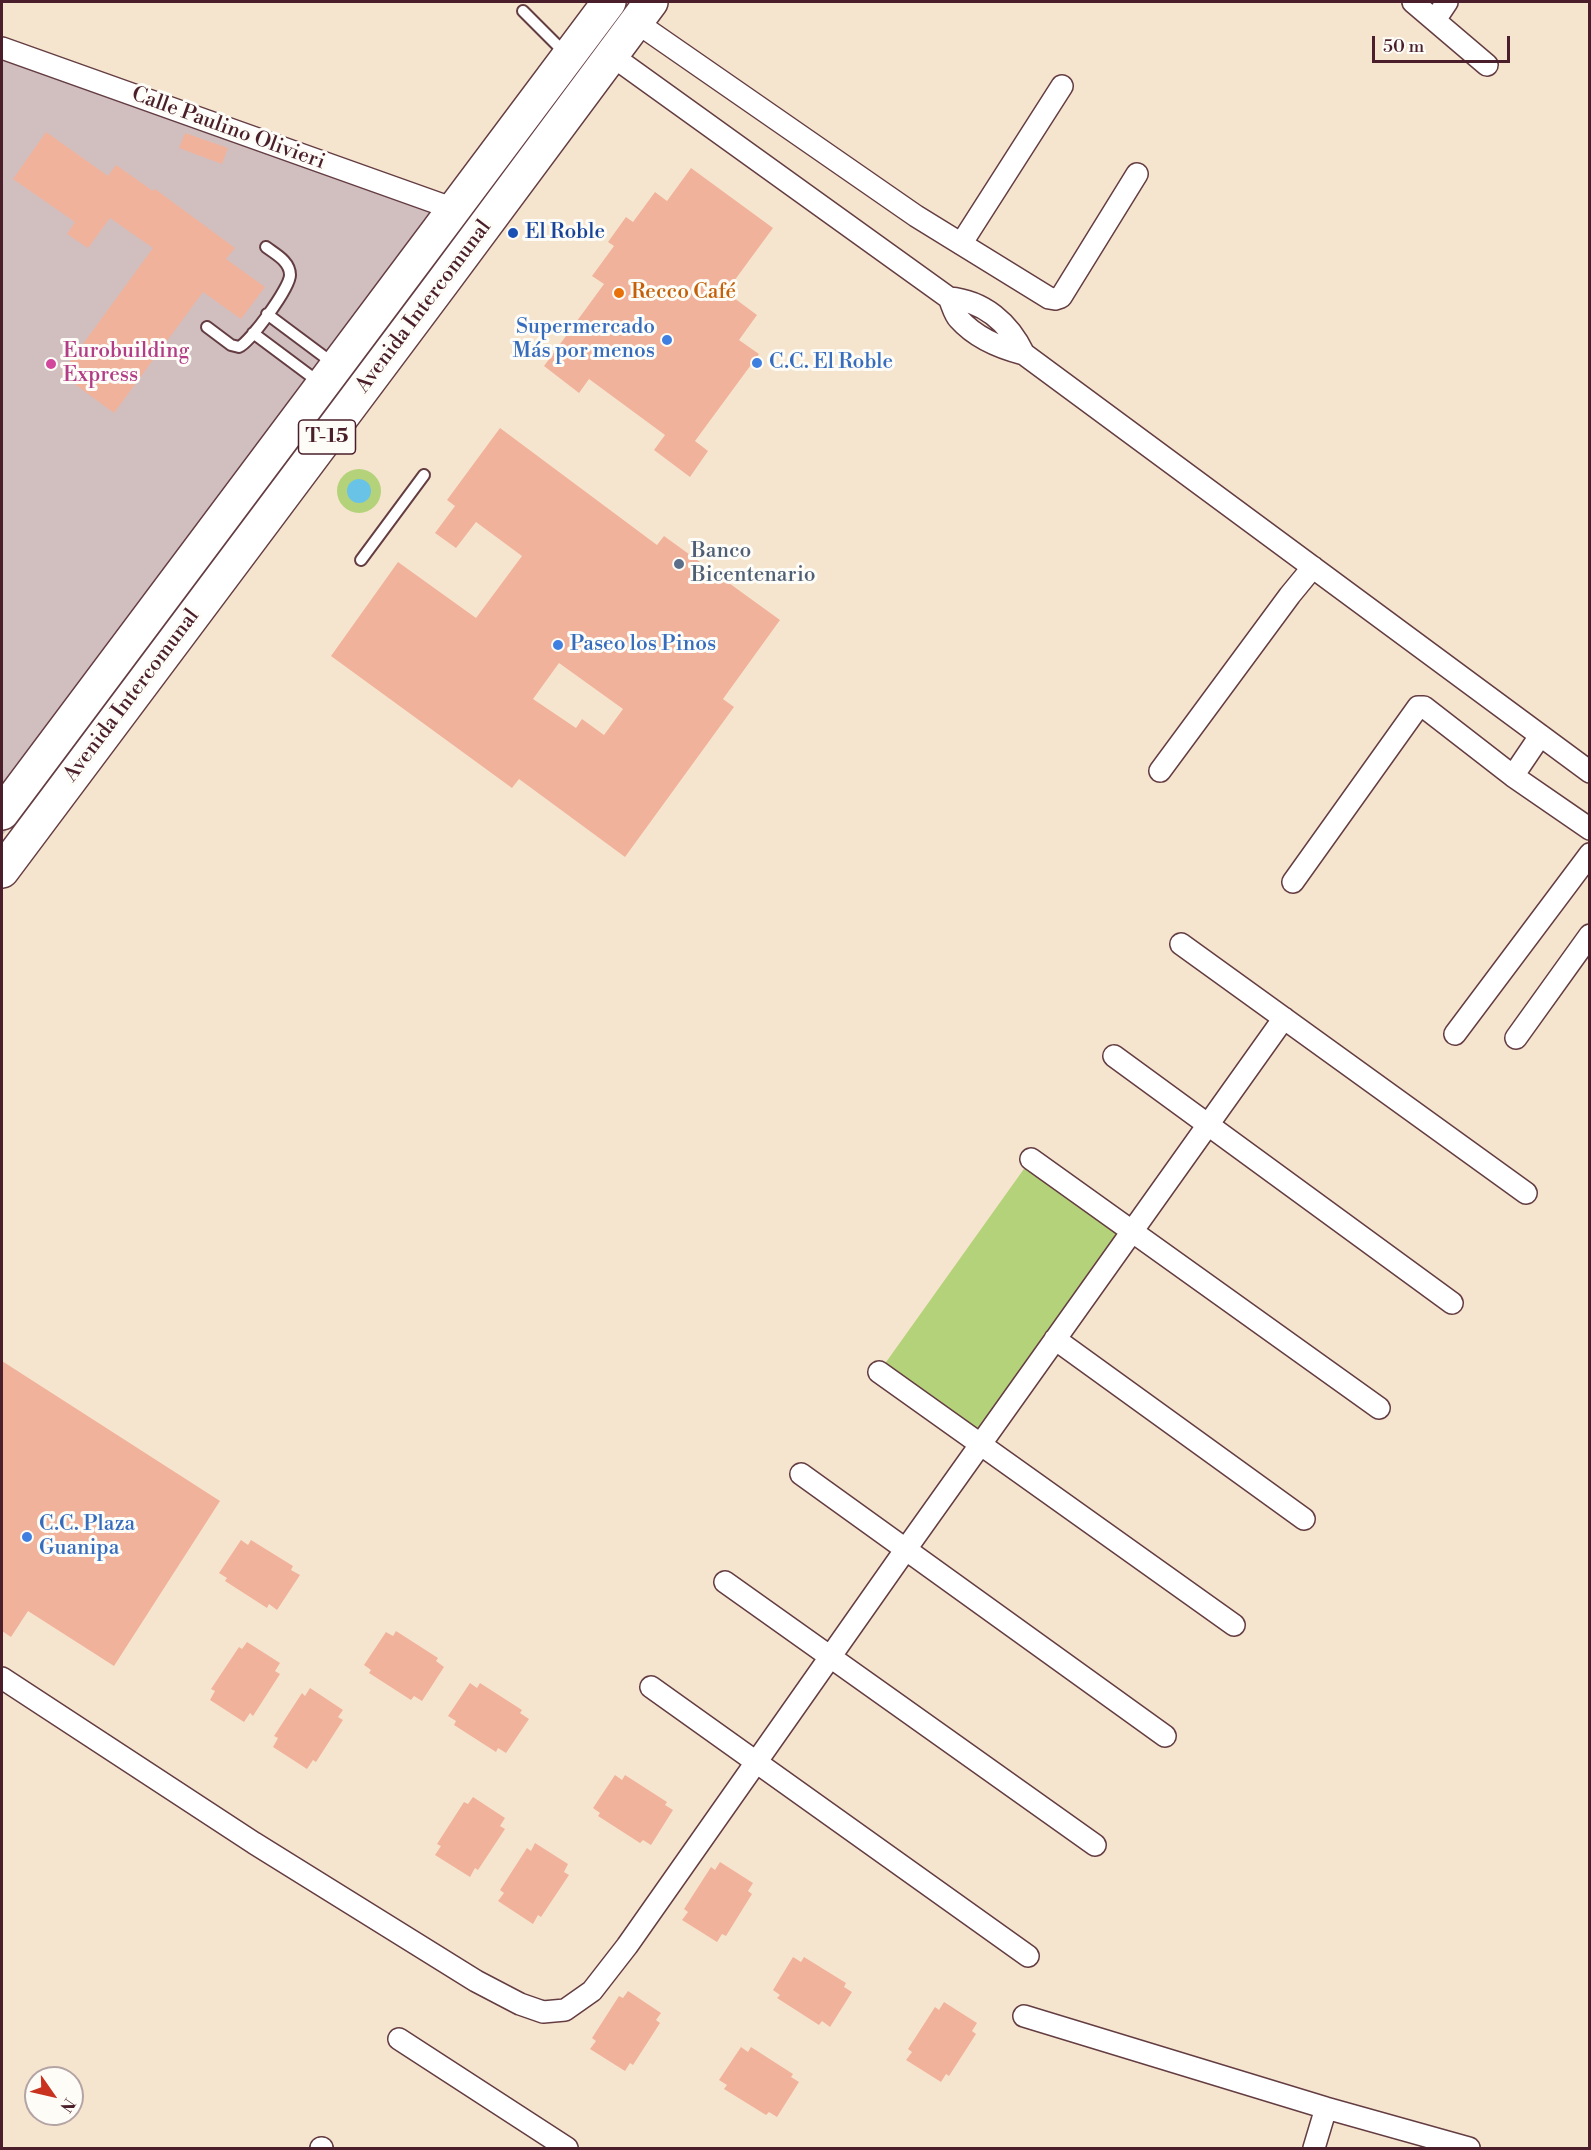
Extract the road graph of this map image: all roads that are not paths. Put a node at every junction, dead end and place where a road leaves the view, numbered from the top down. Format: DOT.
graph roads {
  1 [pos="609,2"];
  2 [pos="1413,2"];
  3 [pos="1447,2"];
  4 [pos="523,11"];
  5 [pos="643,11"];
  6 [pos="1435,20"];
  7 [pos="2,48"];
  8 [pos="568,56"];
  9 [pos="611,56"];
  10 [pos="1487,65"];
  11 [pos="1062,86"];
  12 [pos="1137,174"];
  13 [pos="454,209"];
  14 [pos="961,244"];
  15 [pos="266,247"];
  16 [pos="267,314"];
  17 [pos="207,327"];
  18 [pos="253,333"];
  19 [pos="330,375"];
  20 [pos="424,475"];
  21 [pos="361,560"];
  22 [pos="1313,567"];
  23 [pos="1540,736"];
  24 [pos="1160,771"];
  25 [pos="1590,772"];
  26 [pos="1513,776"];
  27 [pos="2,813"];
  28 [pos="1590,829"];
  29 [pos="1590,854"];
  30 [pos="2,870"];
  31 [pos="1293,882"];
  32 [pos="1590,935"];
  33 [pos="1181,944"];
  34 [pos="1284,1018"];
  35 [pos="1455,1034"];
  36 [pos="1516,1038"];
  37 [pos="1114,1056"];
  38 [pos="1208,1125"];
  39 [pos="1030,1159"];
  40 [pos="1526,1193"];
  41 [pos="1133,1232"];
  42 [pos="1452,1303"];
  43 [pos="1055,1339"];
  44 [pos="879,1372"];
  45 [pos="1378,1408"];
  46 [pos="981,1444"];
  47 [pos="801,1474"];
  48 [pos="1304,1519"];
  49 [pos="906,1549"];
  50 [pos="725,1582"];
  51 [pos="1234,1625"];
  52 [pos="831,1656"];
  53 [pos="2,1678"];
  54 [pos="651,1687"];
  55 [pos="1165,1736"];
  56 [pos="756,1762"];
  57 [pos="1095,1845"];
  58 [pos="1028,1956"];
  59 [pos="1024,2016"];
  60 [pos="399,2039"];
  61 [pos="1326,2108"];
  62 [pos="567,2148"];
  63 [pos="1314,2148"];
  64 [pos="1470,2148"];
  1 -- 8 [label="main road, Avenida Intercomunal / T-15"];
  2 -- 6 [label="street"];
  3 -- 6 [label="street"];
  4 -- 8 [label="lane"];
  5 -- 9 [label="main road, Avenida Intercomunal / T-15"];
  5 -- 14 [label="street"];
  6 -- 10 [label="street"];
  7 -- 13 [label="street, Calle Paulino Olivieri"];
  8 -- 13 [label="main road, Avenida Intercomunal / T-15"];
  9 -- 22 [label="street"];
  9 -- 30 [label="main road, Avenida Intercomunal / T-15"];
  11 -- 14 [label="street"];
  12 -- 14 [label="street"];
  13 -- 19 [label="main road, Avenida Intercomunal / T-15"];
  15 -- 16 [label="lane"];
  16 -- 18 [label="lane"];
  16 -- 19 [label="lane"];
  17 -- 18 [label="lane"];
  18 -- 19 [label="lane"];
  19 -- 27 [label="main road, Avenida Intercomunal / T-15"];
  20 -- 21 [label="lane"];
  22 -- 23 [label="street"];
  22 -- 24 [label="street"];
  23 -- 25 [label="street"];
  23 -- 26 [label="street"];
  26 -- 28 [label="street"];
  26 -- 31 [label="street"];
  29 -- 35 [label="street"];
  32 -- 36 [label="street"];
  33 -- 34 [label="street"];
  34 -- 38 [label="street"];
  34 -- 40 [label="street"];
  37 -- 38 [label="street"];
  38 -- 41 [label="street"];
  38 -- 42 [label="street"];
  39 -- 41 [label="street"];
  41 -- 43 [label="street"];
  41 -- 45 [label="street"];
  43 -- 46 [label="street"];
  43 -- 48 [label="street"];
  44 -- 46 [label="street"];
  46 -- 49 [label="street"];
  46 -- 51 [label="street"];
  47 -- 49 [label="street"];
  49 -- 52 [label="street"];
  49 -- 55 [label="street"];
  50 -- 52 [label="street"];
  52 -- 56 [label="street"];
  52 -- 57 [label="street"];
  53 -- 56 [label="street"];
  54 -- 56 [label="street"];
  56 -- 58 [label="street"];
  59 -- 61 [label="street"];
  60 -- 62 [label="street"];
  61 -- 63 [label="street"];
  61 -- 64 [label="street"];
}
